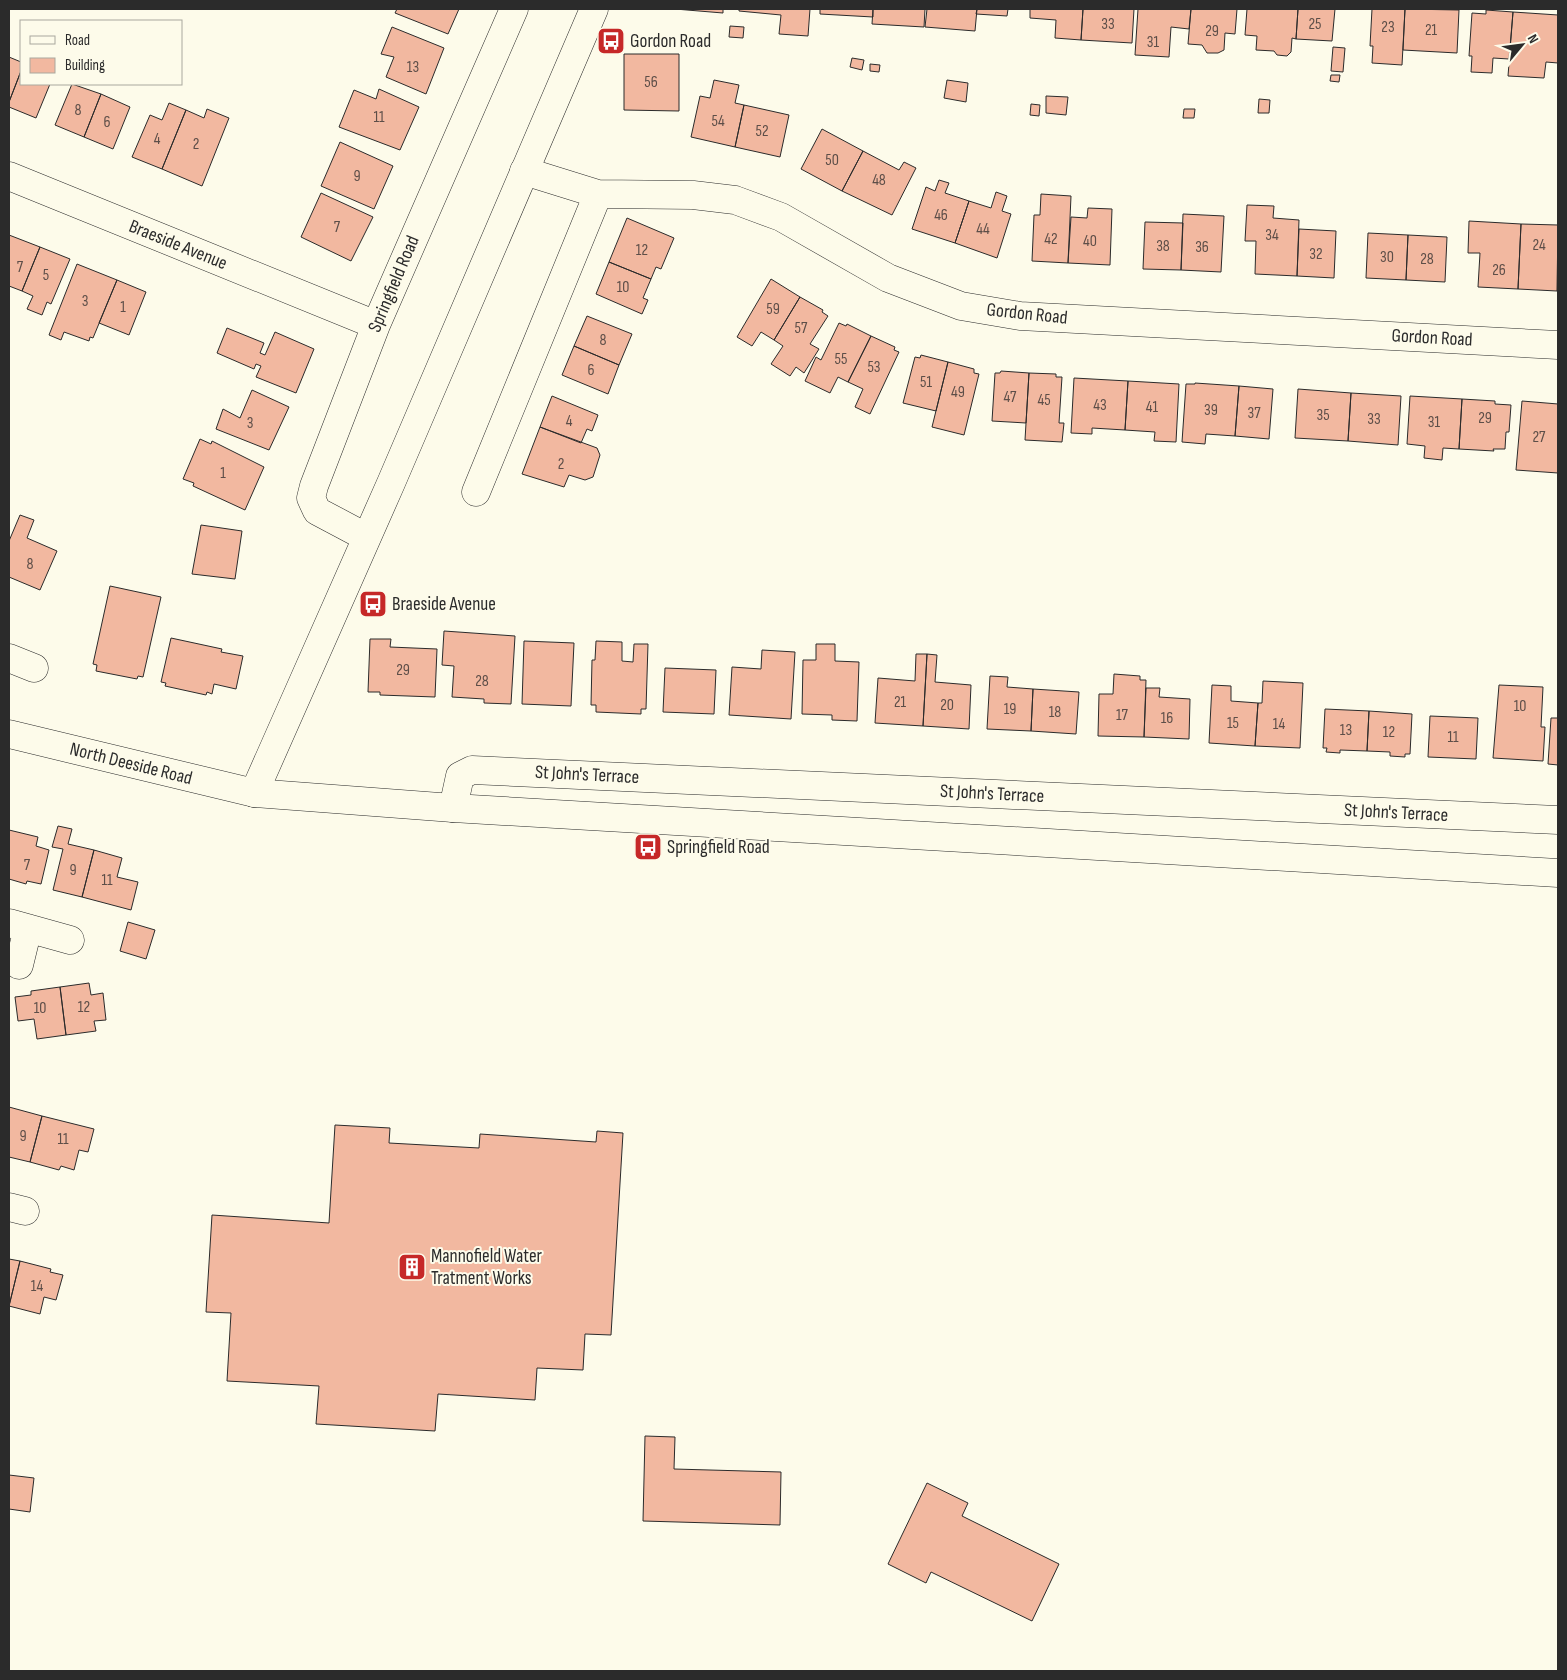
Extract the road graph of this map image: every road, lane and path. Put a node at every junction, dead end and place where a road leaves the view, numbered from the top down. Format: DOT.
graph roads {
  1 [pos="514,9"];
  2 [pos="594,9"];
  3 [pos="524,172"];
  4 [pos="9,176"];
  5 [pos="598,194"];
  6 [pos="376,325"];
  7 [pos="1558,345"];
  8 [pos="476,492"];
  9 [pos="366,537"];
  10 [pos="9,658"];
  11 [pos="34,668"];
  12 [pos="9,734"];
  13 [pos="254,793"];
  14 [pos="453,808"];
  15 [pos="1558,820"];
  16 [pos="1558,873"];
  17 [pos="18,926"];
  18 [pos="70,940"];
  19 [pos="19,965"];
  1 -- 6 [label="street, Springfield Road"];
  2 -- 3 [label="street"];
  3 -- 5 [label="street, Gordon Road"];
  3 -- 9 [label="street"];
  4 -- 6 [label="street, Braeside Avenue"];
  5 -- 7 [label="street, Gordon Road"];
  5 -- 8 [label="street"];
  6 -- 9 [label="street, Springfield Road"];
  9 -- 13 [label="street"];
  10 -- 11 [label="street"];
  12 -- 13 [label="street, North Deeside Road"];
  13 -- 14 [label="street"];
  14 -- 15 [label="street, St John's Terrace"];
  14 -- 16 [label="street"];
  17 -- 18 [label="street"];
  17 -- 19 [label="street"];
}
